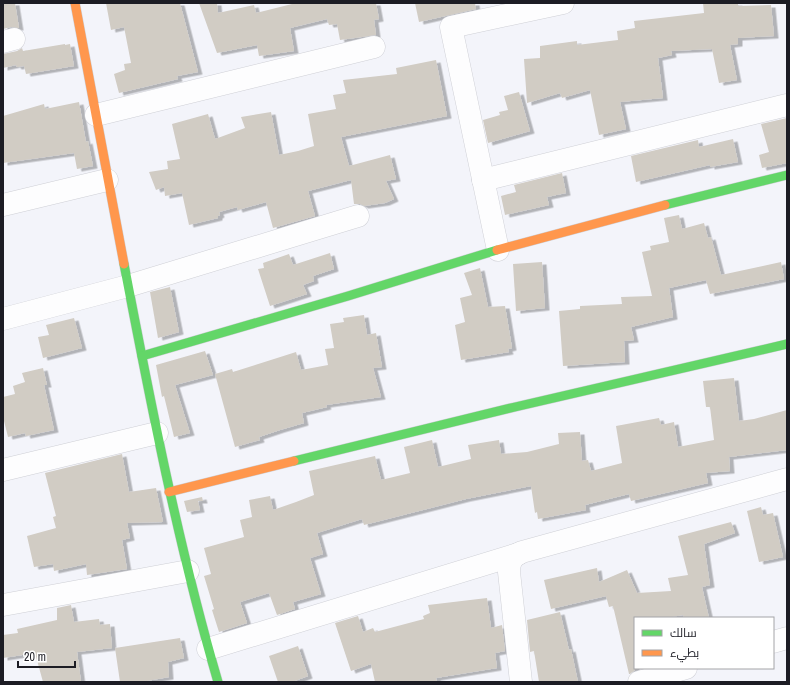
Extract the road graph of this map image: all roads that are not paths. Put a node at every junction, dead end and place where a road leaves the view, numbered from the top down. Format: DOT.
graph roads {
  1 [pos="76,3"];
  2 [pos="562,3"];
  3 [pos="374,47"];
  4 [pos="787,105"];
  5 [pos="96,115"];
  6 [pos="787,175"];
  7 [pos="108,180"];
  8 [pos="483,180"];
  9 [pos="3,204"];
  10 [pos="358,216"];
  11 [pos="498,250"];
  12 [pos="128,286"];
  13 [pos="3,319"];
  14 [pos="787,344"];
  15 [pos="142,356"];
  16 [pos="157,433"];
  17 [pos="3,470"];
  18 [pos="787,479"];
  19 [pos="169,492"];
  20 [pos="518,554"];
  21 [pos="188,571"];
  22 [pos="3,605"];
  23 [pos="787,638"];
  24 [pos="774,642"];
  25 [pos="208,649"];
  26 [pos="683,669"];
  27 [pos="218,682"];
  28 [pos="521,682"];
  29 [pos="639,682"];
  1 -- 5 [label="street"];
  2 -- 8 [label="street"];
  3 -- 5 [label="street"];
  4 -- 8 [label="street"];
  5 -- 7 [label="street"];
  6 -- 11 [label="street"];
  7 -- 9 [label="street"];
  7 -- 12 [label="street"];
  8 -- 11 [label="street"];
  10 -- 12 [label="street"];
  11 -- 15 [label="street"];
  12 -- 13 [label="street"];
  12 -- 15 [label="street"];
  14 -- 19 [label="street"];
  15 -- 16 [label="street"];
  16 -- 17 [label="street"];
  16 -- 19 [label="street"];
  18 -- 20 [label="street"];
  19 -- 21 [label="street"];
  20 -- 25 [label="street"];
  20 -- 28 [label="street"];
  21 -- 22 [label="street"];
  21 -- 25 [label="street"];
  23 -- 24 [label="street"];
  25 -- 27 [label="street"];
  26 -- 29 [label="street"];
}
